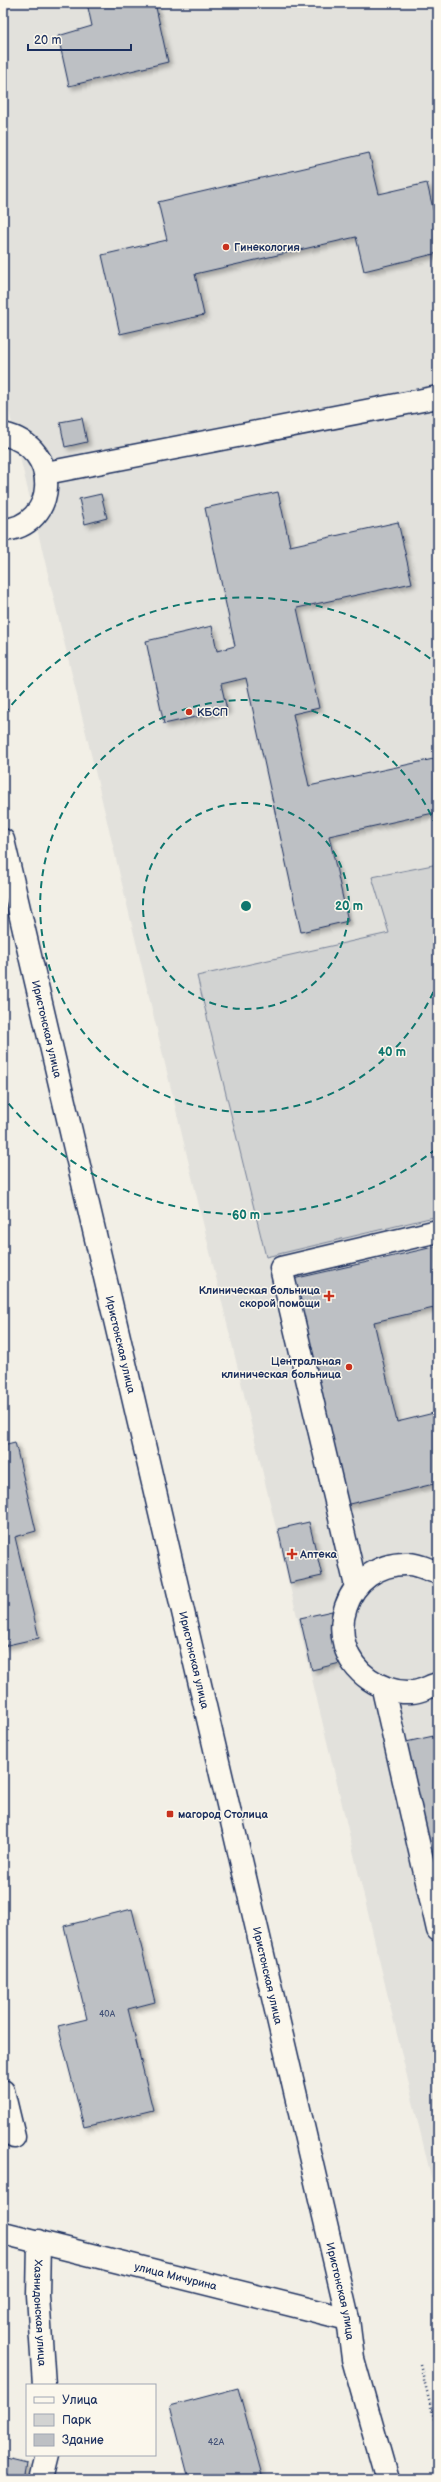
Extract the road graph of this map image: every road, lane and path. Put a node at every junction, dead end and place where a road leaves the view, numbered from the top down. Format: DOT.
graph roads {
  1 [pos="438,397"];
  2 [pos="3,434"];
  3 [pos="46,473"];
  4 [pos="3,530"];
  5 [pos="4,852"];
  6 [pos="438,1231"];
  7 [pos="438,1573"];
  8 [pos="356,1586"];
  9 [pos="438,1684"];
  10 [pos="383,1689"];
  11 [pos="438,1930"];
  12 [pos="3,2091"];
  13 [pos="14,2137"];
  14 [pos="3,2233"];
  15 [pos="39,2241"];
  16 [pos="348,2319"];
  17 [pos="420,2364"];
  18 [pos="44,2384"];
  19 [pos="438,2434"];
  20 [pos="47,2456"];
  21 [pos="41,2479"];
  22 [pos="387,2479"];
  1 -- 3 [label="main road"];
  2 -- 3 [label="main road"];
  3 -- 4 [label="main road"];
  5 -- 16 [label="main road, Иристонская улица"];
  6 -- 8 [label="main road"];
  7 -- 8 [label="main road"];
  8 -- 10 [label="main road"];
  9 -- 10 [label="main road"];
  10 -- 11 [label="main road"];
  12 -- 13 [label="main road"];
  14 -- 15 [label="main road, улица Мичурина"];
  15 -- 16 [label="main road, улица Мичурина"];
  15 -- 18 [label="main road, Хазнидонская улица"];
  16 -- 22 [label="main road, Иристонская улица"];
  17 -- 19 [label="path"];
  20 -- 21 [label="main road"];
}
